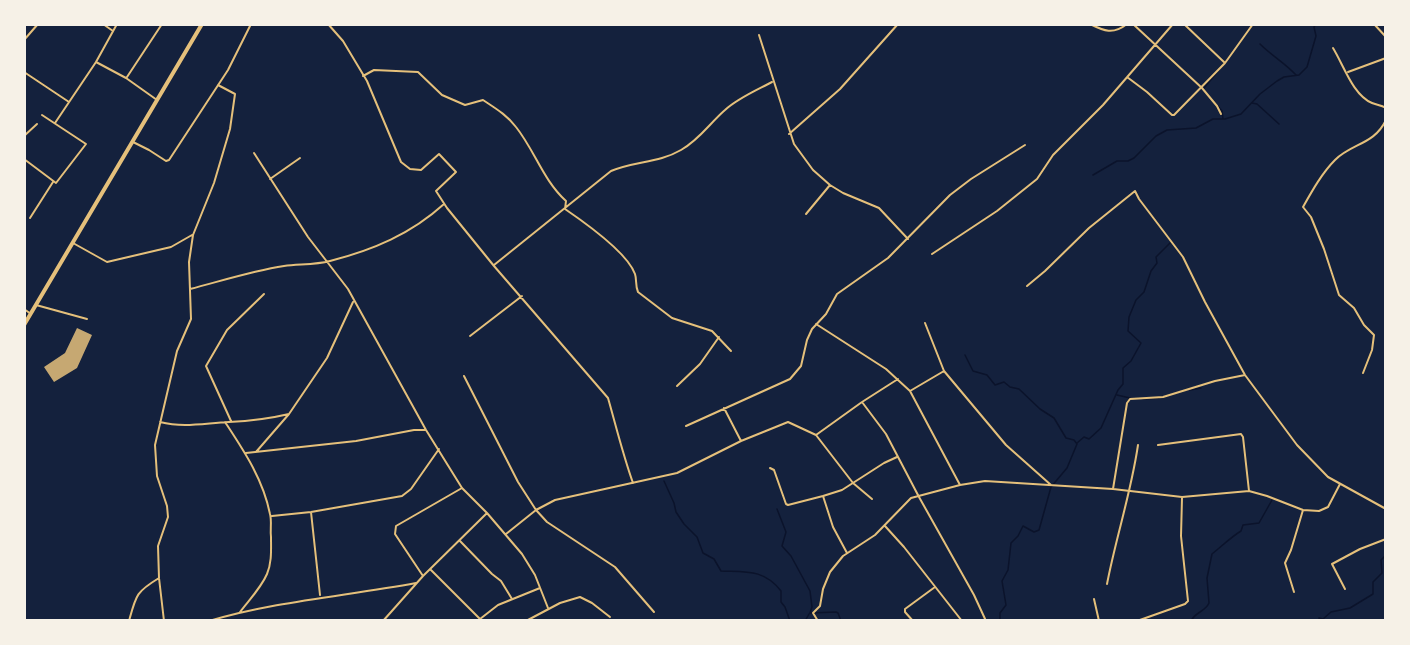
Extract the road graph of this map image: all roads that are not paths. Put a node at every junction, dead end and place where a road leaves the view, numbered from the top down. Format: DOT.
graph roads {
  1 [pos="38,24"];
  2 [pos="103,24"];
  3 [pos="117,24"];
  4 [pos="162,24"];
  5 [pos="202,24"];
  6 [pos="251,24"];
  7 [pos="328,24"];
  8 [pos="898,24"];
  9 [pos="1090,24"];
  10 [pos="1127,24"];
  11 [pos="1133,24"];
  12 [pos="1173,24"];
  13 [pos="1184,24"];
  14 [pos="1253,24"];
  15 [pos="1374,24"];
  16 [pos="1386,30"];
  17 [pos="113,32"];
  18 [pos="1383,32"];
  19 [pos="759,35"];
  20 [pos="1386,37"];
  21 [pos="24,40"];
  22 [pos="1155,47"];
  23 [pos="1333,48"];
  24 [pos="1386,58"];
  25 [pos="96,62"];
  26 [pos="1225,63"];
  27 [pos="24,72"];
  28 [pos="1348,72"];
  29 [pos="363,76"];
  30 [pos="1127,77"];
  31 [pos="126,78"];
  32 [pos="772,81"];
  33 [pos="218,85"];
  34 [pos="1202,88"];
  35 [pos="157,100"];
  36 [pos="69,102"];
  37 [pos="1386,108"];
  38 [pos="1221,114"];
  39 [pos="42,116"];
  40 [pos="1386,120"];
  41 [pos="55,123"];
  42 [pos="37,124"];
  43 [pos="789,134"];
  44 [pos="24,136"];
  45 [pos="133,142"];
  46 [pos="1025,145"];
  47 [pos="254,153"];
  48 [pos="300,158"];
  49 [pos="24,159"];
  50 [pos="270,179"];
  51 [pos="54,181"];
  52 [pos="830,185"];
  53 [pos="444,204"];
  54 [pos="565,208"];
  55 [pos="806,214"];
  56 [pos="30,218"];
  57 [pos="193,235"];
  58 [pos="908,239"];
  59 [pos="73,243"];
  60 [pos="932,255"];
  61 [pos="328,262"];
  62 [pos="494,266"];
  63 [pos="1027,286"];
  64 [pos="190,289"];
  65 [pos="264,294"];
  66 [pos="522,296"];
  67 [pos="353,302"];
  68 [pos="36,305"];
  69 [pos="24,309"];
  70 [pos="31,314"];
  71 [pos="87,319"];
  72 [pos="925,323"];
  73 [pos="816,324"];
  74 [pos="24,325"];
  75 [pos="470,336"];
  76 [pos="719,336"];
  77 [pos="731,351"];
  78 [pos="944,371"];
  79 [pos="1363,373"];
  80 [pos="1245,375"];
  81 [pos="464,376"];
  82 [pos="897,379"];
  83 [pos="677,386"];
  84 [pos="910,391"];
  85 [pos="862,402"];
  86 [pos="724,408"];
  87 [pos="289,414"];
  88 [pos="160,422"];
  89 [pos="225,422"];
  90 [pos="231,422"];
  91 [pos="686,426"];
  92 [pos="426,430"];
  93 [pos="816,435"];
  94 [pos="741,441"];
  95 [pos="1138,445"];
  96 [pos="1158,445"];
  97 [pos="439,449"];
  98 [pos="246,453"];
  99 [pos="255,453"];
  100 [pos="898,457"];
  101 [pos="771,468"];
  102 [pos="633,483"];
  103 [pos="853,483"];
  104 [pos="1340,484"];
  105 [pos="960,485"];
  106 [pos="1051,486"];
  107 [pos="462,488"];
  108 [pos="1113,489"];
  109 [pos="1249,491"];
  110 [pos="1130,492"];
  111 [pos="823,496"];
  112 [pos="919,497"];
  113 [pos="1182,497"];
  114 [pos="872,499"];
  115 [pos="1386,508"];
  116 [pos="536,510"];
  117 [pos="1303,510"];
  118 [pos="311,512"];
  119 [pos="487,513"];
  120 [pos="271,516"];
  121 [pos="885,526"];
  122 [pos="505,534"];
  123 [pos="1386,539"];
  124 [pos="460,540"];
  125 [pos="847,553"];
  126 [pos="431,570"];
  127 [pos="423,576"];
  128 [pos="159,578"];
  129 [pos="416,584"];
  130 [pos="1107,584"];
  131 [pos="935,587"];
  132 [pos="540,588"];
  133 [pos="1345,589"];
  134 [pos="1294,592"];
  135 [pos="320,596"];
  136 [pos="512,599"];
  137 [pos="1094,599"];
  138 [pos="548,609"];
  139 [pos="240,612"];
  140 [pos="654,612"];
  141 [pos="610,617"];
  142 [pos="481,620"];
  143 [pos="129,621"];
  144 [pos="164,621"];
  145 [pos="209,621"];
  146 [pos="383,621"];
  147 [pos="526,621"];
  148 [pos="818,621"];
  149 [pos="912,621"];
  150 [pos="962,621"];
  151 [pos="986,621"];
  152 [pos="1099,621"];
  153 [pos="1137,621"];
  1 -- 21 [label="street"];
  2 -- 17 [label="street"];
  3 -- 17 [label="street"];
  4 -- 31 [label="street"];
  5 -- 35 [label="main road"];
  6 -- 33 [label="street"];
  7 -- 29 [label="street"];
  8 -- 43 [label="street"];
  9 -- 10 [label="street"];
  11 -- 22 [label="street"];
  12 -- 22 [label="street"];
  13 -- 26 [label="street"];
  14 -- 26 [label="street"];
  15 -- 18 [label="street"];
  16 -- 18 [label="street"];
  17 -- 25 [label="street"];
  18 -- 20 [label="street"];
  19 -- 32 [label="street"];
  22 -- 30 [label="street"];
  22 -- 34 [label="street"];
  23 -- 28 [label="street"];
  24 -- 28 [label="street"];
  25 -- 31 [label="street"];
  25 -- 36 [label="street"];
  26 -- 34 [label="street"];
  27 -- 36 [label="street"];
  28 -- 37 [label="street"];
  29 -- 53 [label="street"];
  29 -- 54 [label="street"];
  30 -- 34 [label="street"];
  30 -- 60 [label="street"];
  31 -- 35 [label="street"];
  32 -- 43 [label="street"];
  32 -- 54 [label="street"];
  33 -- 45 [label="street"];
  33 -- 57 [label="street"];
  34 -- 38 [label="street"];
  35 -- 45 [label="main road"];
  36 -- 41 [label="street"];
  39 -- 41 [label="street"];
  40 -- 79 [label="street"];
  41 -- 51 [label="street"];
  42 -- 44 [label="street"];
  43 -- 52 [label="street"];
  45 -- 59 [label="main road"];
  46 -- 58 [label="street"];
  47 -- 50 [label="street"];
  48 -- 50 [label="street"];
  49 -- 51 [label="street"];
  50 -- 61 [label="street"];
  51 -- 56 [label="street"];
  52 -- 55 [label="street"];
  52 -- 58 [label="street"];
  53 -- 61 [label="street"];
  53 -- 62 [label="street"];
  54 -- 62 [label="street"];
  54 -- 76 [label="street"];
  57 -- 59 [label="street"];
  57 -- 64 [label="street"];
  58 -- 73 [label="street"];
  59 -- 68 [label="main road"];
  61 -- 64 [label="street"];
  61 -- 67 [label="street"];
  62 -- 66 [label="street"];
  63 -- 80 [label="street"];
  64 -- 88 [label="street"];
  65 -- 90 [label="street"];
  66 -- 75 [label="street"];
  66 -- 102 [label="street"];
  67 -- 87 [label="street"];
  67 -- 92 [label="street"];
  68 -- 70 [label="main road"];
  68 -- 71 [label="street"];
  69 -- 70 [label="street"];
  70 -- 74 [label="main road"];
  72 -- 78 [label="street"];
  73 -- 82 [label="street"];
  73 -- 86 [label="street"];
  76 -- 77 [label="street"];
  76 -- 83 [label="street"];
  78 -- 84 [label="street"];
  78 -- 106 [label="street"];
  80 -- 104 [label="street"];
  80 -- 108 [label="street"];
  81 -- 116 [label="street"];
  82 -- 84 [label="street"];
  82 -- 85 [label="street"];
  84 -- 105 [label="street"];
  85 -- 93 [label="street"];
  85 -- 100 [label="street"];
  86 -- 91 [label="street"];
  86 -- 94 [label="street"];
  87 -- 90 [label="street"];
  87 -- 99 [label="street"];
  88 -- 89 [label="street"];
  88 -- 128 [label="street"];
  89 -- 90 [label="street"];
  89 -- 98 [label="street"];
  92 -- 97 [label="street"];
  92 -- 99 [label="street"];
  93 -- 94 [label="street"];
  93 -- 103 [label="street"];
  94 -- 102 [label="street"];
  95 -- 110 [label="street"];
  96 -- 109 [label="street"];
  97 -- 107 [label="street"];
  97 -- 118 [label="street"];
  98 -- 99 [label="street"];
  98 -- 120 [label="street"];
  100 -- 103 [label="street"];
  100 -- 112 [label="street"];
  101 -- 111 [label="street"];
  102 -- 116 [label="street"];
  103 -- 111 [label="street"];
  103 -- 114 [label="street"];
  104 -- 115 [label="street"];
  104 -- 117 [label="street"];
  105 -- 106 [label="street"];
  105 -- 112 [label="street"];
  106 -- 108 [label="street"];
  107 -- 119 [label="street"];
  107 -- 127 [label="street"];
  108 -- 110 [label="street"];
  109 -- 113 [label="street"];
  109 -- 117 [label="street"];
  110 -- 113 [label="street"];
  110 -- 130 [label="street"];
  111 -- 125 [label="street"];
  112 -- 121 [label="street"];
  112 -- 151 [label="street"];
  113 -- 153 [label="street"];
  116 -- 122 [label="street"];
  116 -- 140 [label="street"];
  117 -- 134 [label="street"];
  118 -- 120 [label="street"];
  118 -- 135 [label="street"];
  119 -- 122 [label="street"];
  119 -- 124 [label="street"];
  120 -- 139 [label="street"];
  121 -- 125 [label="street"];
  121 -- 131 [label="street"];
  122 -- 132 [label="street"];
  123 -- 133 [label="street"];
  124 -- 126 [label="street"];
  124 -- 136 [label="street"];
  125 -- 148 [label="street"];
  126 -- 127 [label="street"];
  126 -- 142 [label="street"];
  127 -- 129 [label="street"];
  128 -- 143 [label="street"];
  128 -- 144 [label="street"];
  129 -- 135 [label="street"];
  129 -- 146 [label="street"];
  131 -- 149 [label="street"];
  131 -- 150 [label="street"];
  132 -- 136 [label="street"];
  132 -- 138 [label="street"];
  135 -- 139 [label="street"];
  136 -- 142 [label="street"];
  137 -- 152 [label="street"];
  138 -- 141 [label="street"];
  138 -- 147 [label="street"];
  139 -- 145 [label="street"];
}
